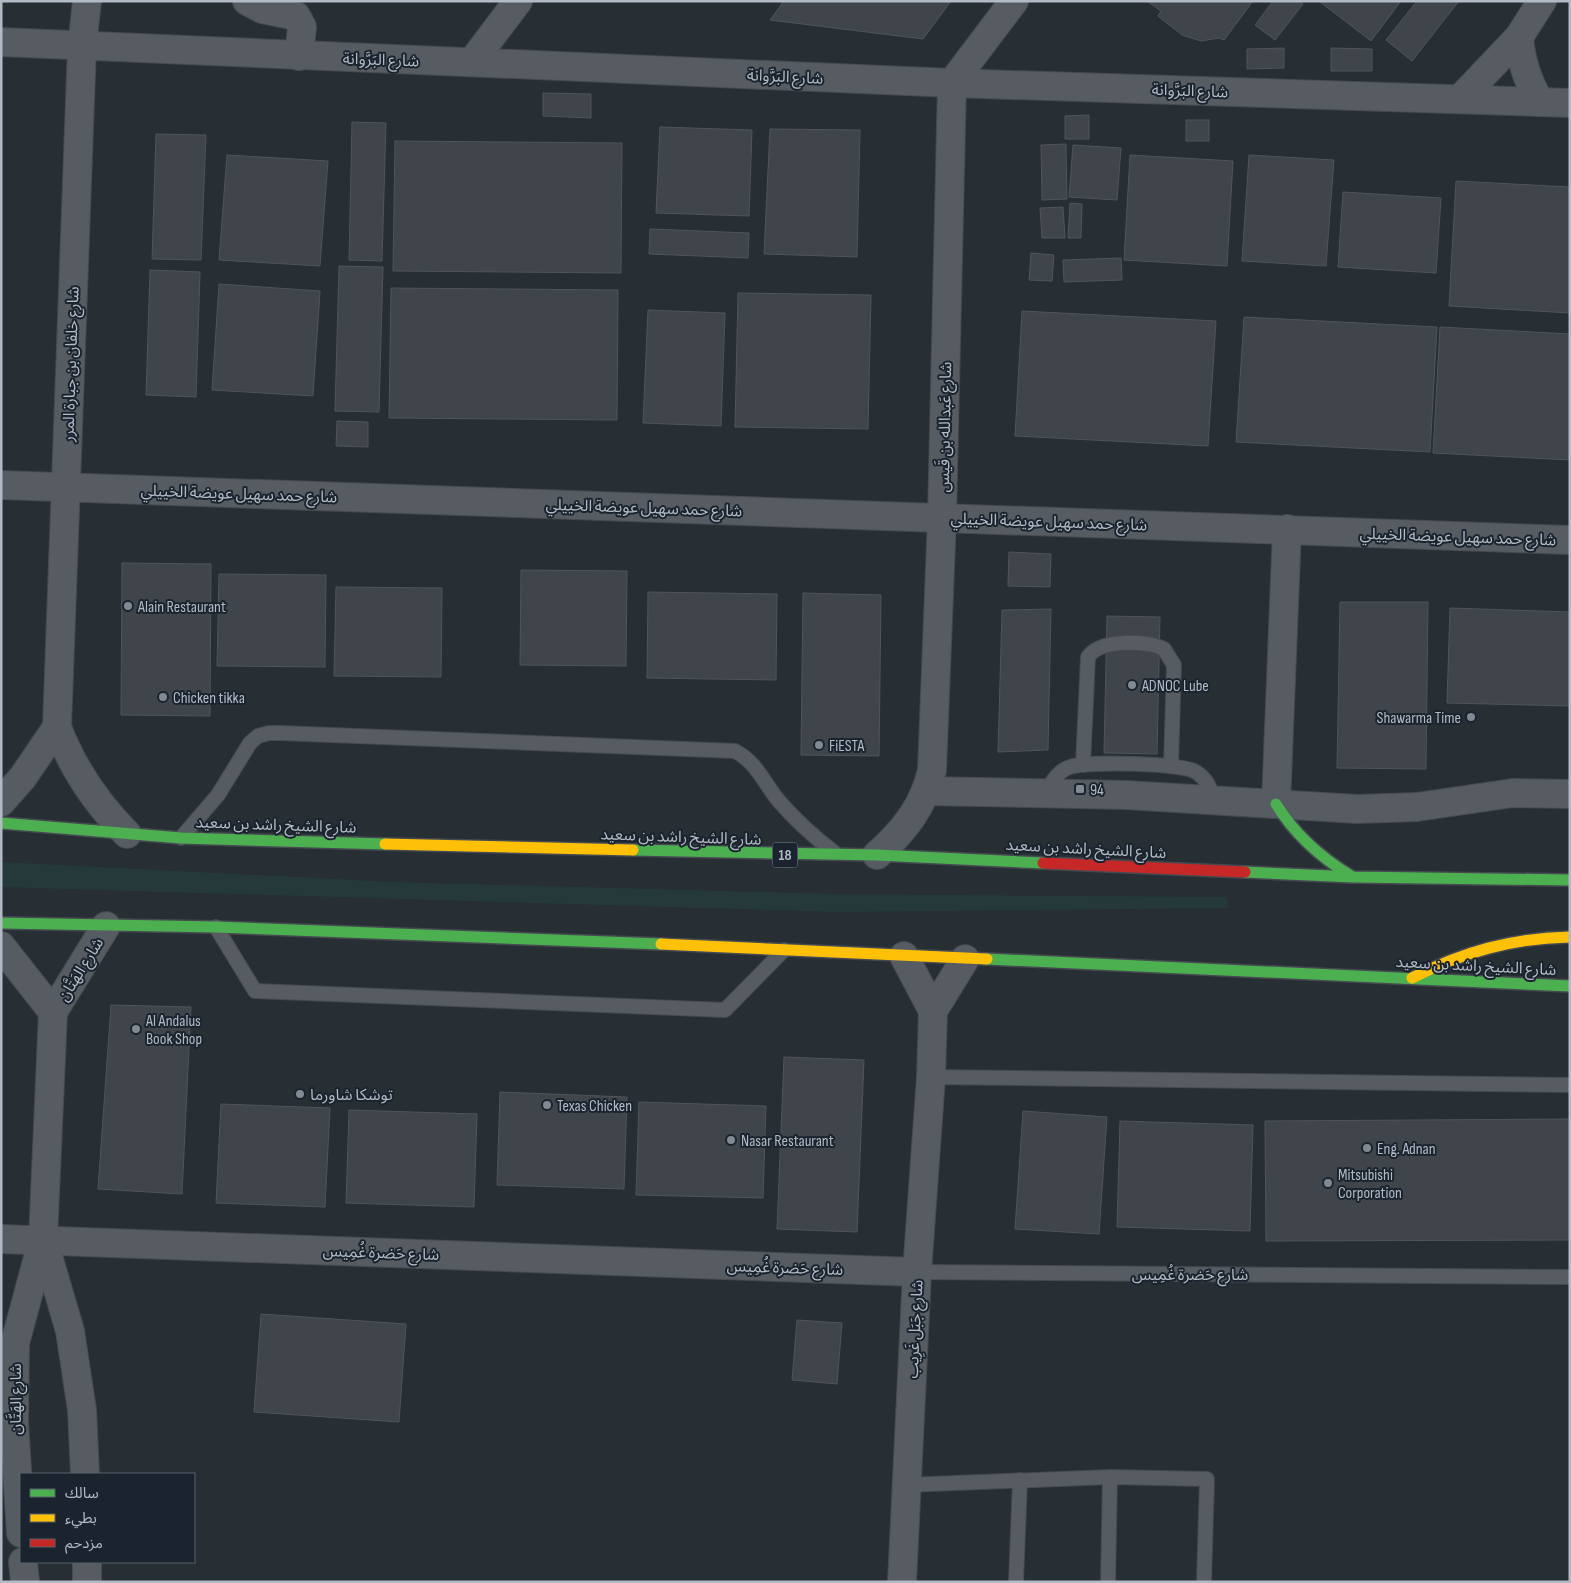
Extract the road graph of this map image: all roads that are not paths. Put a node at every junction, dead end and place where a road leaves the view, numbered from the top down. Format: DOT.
graph roads {
  1 [pos="87,1"];
  2 [pos="247,1"];
  3 [pos="518,1"];
  4 [pos="1014,1"];
  5 [pos="1542,1"];
  6 [pos="1519,37"];
  7 [pos="1,42"];
  8 [pos="82,46"];
  9 [pos="299,56"];
  10 [pos="472,62"];
  11 [pos="952,83"];
  12 [pos="1461,98"];
  13 [pos="1540,102"];
  14 [pos="1570,103"];
  15 [pos="1,485"];
  16 [pos="66,487"];
  17 [pos="942,517"];
  18 [pos="1287,529"];
  19 [pos="1570,540"];
  20 [pos="57,727"];
  21 [pos="1084,765"];
  22 [pos="1171,766"];
  23 [pos="927,791"];
  24 [pos="1047,792"];
  25 [pos="1570,794"];
  26 [pos="1214,801"];
  27 [pos="1,802"];
  28 [pos="1276,804"];
  29 [pos="1,823"];
  30 [pos="127,834"];
  31 [pos="181,838"];
  32 [pos="877,855"];
  33 [pos="839,856"];
  34 [pos="1352,876"];
  35 [pos="1570,880"];
  36 [pos="1,923"];
  37 [pos="106,926"];
  38 [pos="216,927"];
  39 [pos="1570,937"];
  40 [pos="1,946"];
  41 [pos="784,949"];
  42 [pos="904,956"];
  43 [pos="965,959"];
  44 [pos="1411,979"];
  45 [pos="1570,986"];
  46 [pos="934,1011"];
  47 [pos="53,1012"];
  48 [pos="931,1077"];
  49 [pos="1570,1085"];
  50 [pos="1,1239"];
  51 [pos="43,1239"];
  52 [pos="917,1272"];
  53 [pos="1570,1277"];
  54 [pos="85,1473"];
  55 [pos="1110,1477"];
  56 [pos="1020,1480"];
  57 [pos="905,1485"];
  58 [pos="20,1517"];
  59 [pos="23,1563"];
  60 [pos="87,1563"];
  61 [pos="25,1582"];
  62 [pos="87,1582"];
  63 [pos="902,1582"];
  64 [pos="1016,1582"];
  65 [pos="1108,1582"];
  66 [pos="1204,1582"];
  1 -- 8 [label="street, شارع خلفان بن جبارة المرر"];
  2 -- 9 [label="street"];
  3 -- 10 [label="street"];
  4 -- 11 [label="street"];
  5 -- 6 [label="street"];
  6 -- 12 [label="street"];
  6 -- 13 [label="street"];
  7 -- 8 [label="street, شارع البَرَّوانة"];
  8 -- 9 [label="street, شارع البَرَّوانة"];
  8 -- 16 [label="street, شارع خلفان بن جبارة المرر"];
  9 -- 10 [label="street, شارع البَرَّوانة"];
  10 -- 11 [label="street, شارع البَرَّوانة"];
  11 -- 12 [label="street, شارع البَرَّوانة"];
  11 -- 17 [label="street, شارع عَبدالله بن قَيس"];
  12 -- 13 [label="street, شارع البَرَّوانة"];
  13 -- 14 [label="street, شارع البَرَّوانة"];
  15 -- 16 [label="street, شارع حمد سهيل عويضة الخييلي"];
  16 -- 17 [label="street, شارع حمد سهيل عويضة الخييلي"];
  16 -- 20 [label="street, شارع خلفان بن جبارة المرر"];
  17 -- 18 [label="street, شارع حمد سهيل عويضة الخييلي"];
  17 -- 23 [label="street, شارع عَبدالله بن قَيس"];
  18 -- 19 [label="street, شارع حمد سهيل عويضة الخييلي"];
  18 -- 28 [label="street"];
  20 -- 27 [label="street"];
  20 -- 30 [label="street, شارع خلفان بن جبارة المرر"];
  21 -- 22 [label="lane"];
  21 -- 22 [label="lane"];
  21 -- 24 [label="lane"];
  22 -- 26 [label="lane"];
  23 -- 24 [label="street"];
  23 -- 32 [label="street, شارع عَبدالله بن قَيس"];
  24 -- 26 [label="street"];
  25 -- 28 [label="street"];
  26 -- 28 [label="street"];
  28 -- 34 [label="main road"];
  29 -- 30 [label="main road, شارع الشيخ راشد بن سعيد / 18"];
  30 -- 31 [label="main road, شارع الشيخ راشد بن سعيد / 18"];
  31 -- 33 [label="main road, شارع الشيخ راشد بن سعيد / 18"];
  31 -- 33 [label="lane"];
  32 -- 33 [label="main road, شارع الشيخ راشد بن سعيد / 18"];
  32 -- 34 [label="main road, شارع الشيخ راشد بن سعيد / 18"];
  34 -- 35 [label="main road, شارع الشيخ راشد بن سعيد / 18"];
  36 -- 37 [label="main road, شارع الشيخ راشد بن سعيد"];
  37 -- 38 [label="main road, شارع الشيخ راشد بن سعيد"];
  37 -- 47 [label="street, شارع الهَتَّان"];
  38 -- 41 [label="main road, شارع الشيخ راشد بن سعيد"];
  38 -- 41 [label="lane"];
  39 -- 44 [label="main road"];
  40 -- 47 [label="street, شارع الهَتَّان"];
  41 -- 42 [label="main road, شارع الشيخ راشد بن سعيد"];
  42 -- 43 [label="main road, شارع الشيخ راشد بن سعيد"];
  42 -- 46 [label="street"];
  43 -- 44 [label="main road, شارع الشيخ راشد بن سعيد"];
  43 -- 46 [label="street"];
  44 -- 45 [label="main road, شارع الشيخ راشد بن سعيد"];
  46 -- 48 [label="street, شارع جَبَل غَرِيب"];
  47 -- 51 [label="street, شارع الهَتَّان"];
  48 -- 49 [label="lane"];
  48 -- 52 [label="street, شارع جَبَل غَرِيب"];
  50 -- 51 [label="street, شارع حَضرة غُمِيس"];
  51 -- 52 [label="street, شارع حَضرة غُمِيس"];
  51 -- 54 [label="street, شارع الهَتَّان"];
  51 -- 58 [label="street, شارع الهَتَّان"];
  52 -- 53 [label="lane, شارع حَضرة غُمِيس"];
  52 -- 57 [label="street, شارع جَبَل غَرِيب"];
  55 -- 56 [label="lane"];
  55 -- 65 [label="lane"];
  55 -- 66 [label="lane"];
  56 -- 57 [label="lane"];
  56 -- 64 [label="lane"];
  57 -- 63 [label="street, شارع جَبَل غَرِيب"];
  59 -- 61 [label="street"];
  60 -- 62 [label="street"];
}
